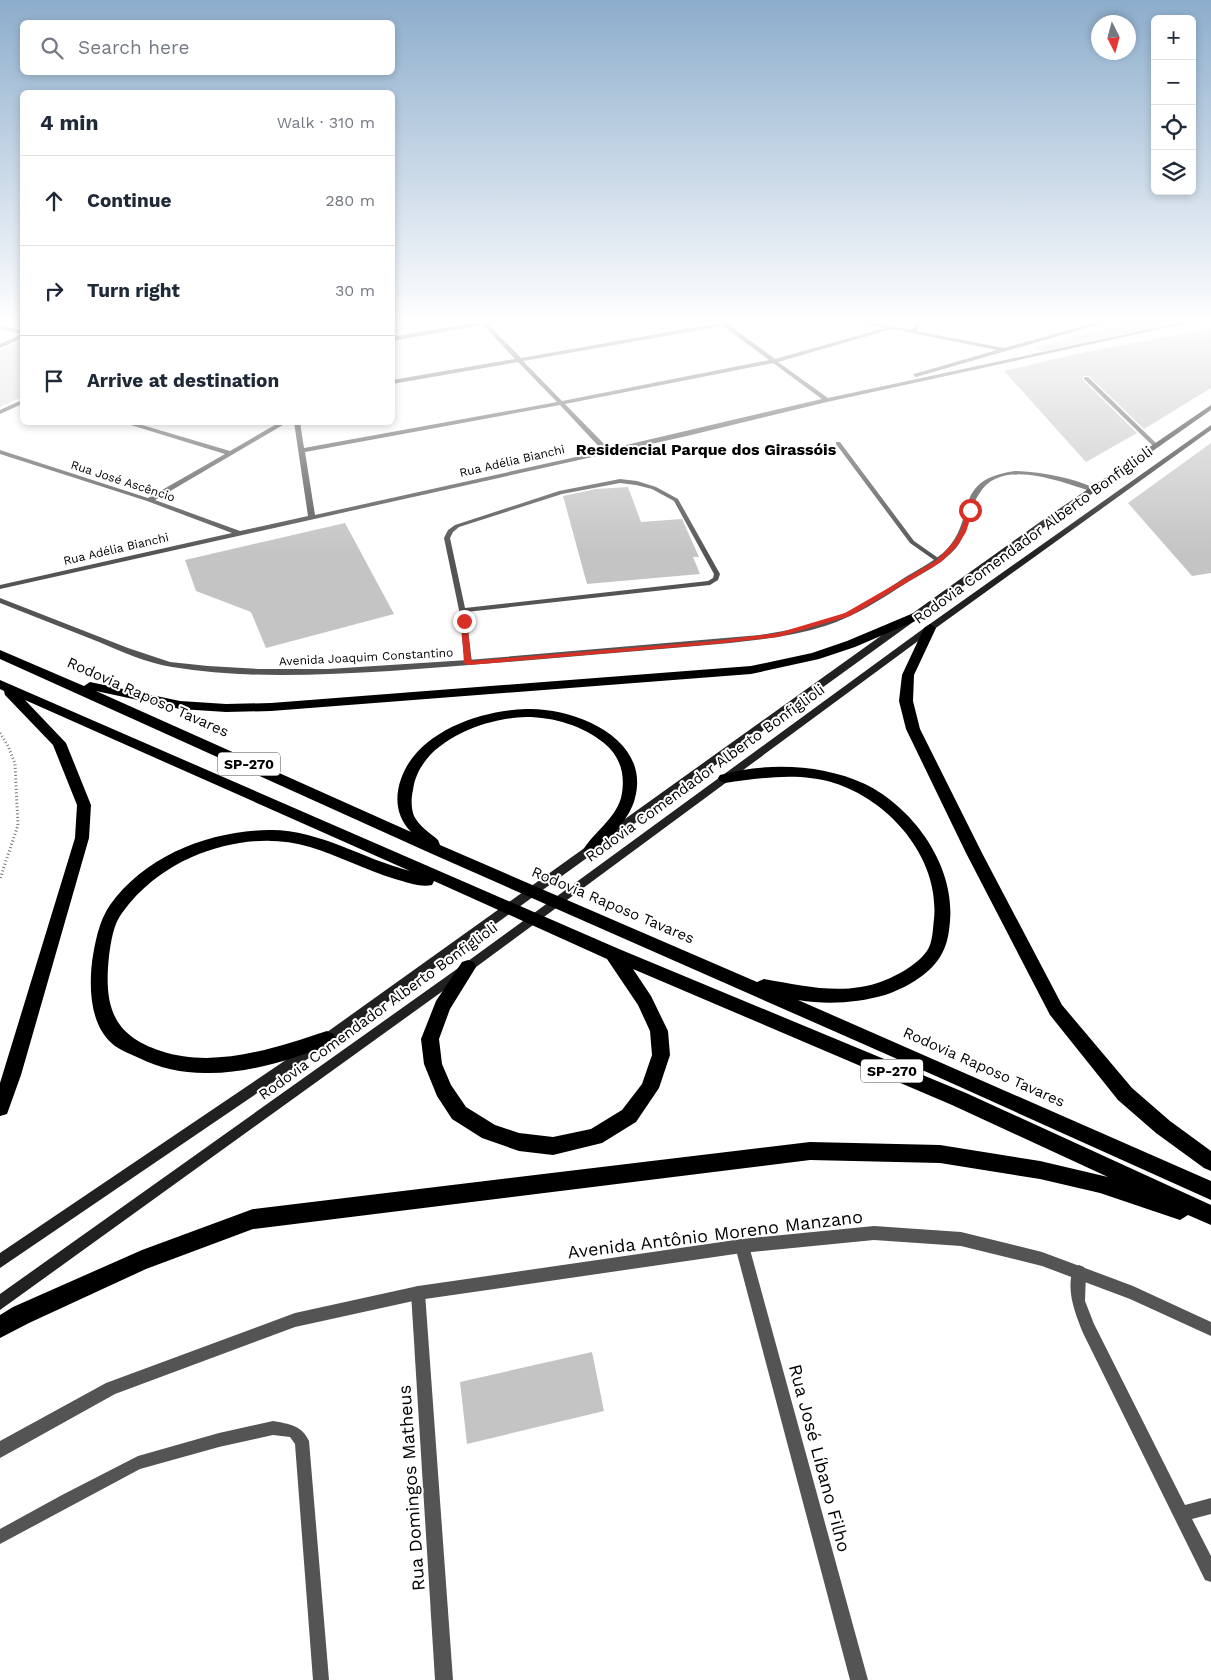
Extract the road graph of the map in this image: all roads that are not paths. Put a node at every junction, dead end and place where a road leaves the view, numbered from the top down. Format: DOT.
graph roads {
  1 [pos="556,397"];
  2 [pos="590,397"];
  3 [pos="823,397"];
  4 [pos="836,397"];
  5 [pos="839,397"];
  6 [pos="1106,397"];
  7 [pos="827,400"];
  8 [pos="20,403"];
  9 [pos="562,403"];
  10 [pos="1211,407"];
  11 [pos="0,412"];
  12 [pos="134,425"];
  13 [pos="280,425"];
  14 [pos="297,425"];
  15 [pos="1211,427"];
  16 [pos="838,443"];
  17 [pos="1156,445"];
  18 [pos="301,451"];
  19 [pos="607,451"];
  20 [pos="0,452"];
  21 [pos="229,453"];
  22 [pos="1094,490"];
  23 [pos="149,500"];
  24 [pos="312,517"];
  25 [pos="239,533"];
  26 [pos="939,561"];
  27 [pos="0,587"];
  28 [pos="0,600"];
  29 [pos="462,610"];
  30 [pos="916,616"];
  31 [pos="930,628"];
  32 [pos="0,654"];
  33 [pos="468,663"];
  34 [pos="56,679"];
  35 [pos="2,685"];
  36 [pos="725,778"];
  37 [pos="438,850"];
  38 [pos="591,850"];
  39 [pos="467,890"];
  40 [pos="613,954"];
  41 [pos="468,967"];
  42 [pos="736,980"];
  43 [pos="328,1039"];
  44 [pos="0,1108"];
  45 [pos="1211,1162"];
  46 [pos="1211,1191"];
  47 [pos="1211,1215"];
  48 [pos="1211,1220"];
  49 [pos="742,1246"];
  50 [pos="0,1261"];
  51 [pos="1079,1272"];
  52 [pos="418,1293"];
  53 [pos="0,1303"];
  54 [pos="0,1328"];
  55 [pos="1211,1329"];
  56 [pos="0,1450"];
  57 [pos="1211,1506"];
  58 [pos="1181,1514"];
  59 [pos="0,1537"];
  60 [pos="1211,1574"];
  61 [pos="321,1680"];
  62 [pos="444,1680"];
  63 [pos="860,1680"];
  1 -- 9 [label="street"];
  2 -- 9 [label="street"];
  3 -- 7 [label="street"];
  4 -- 7 [label="street"];
  5 -- 7 [label="street, Rua Adélia Bianchi"];
  6 -- 17 [label="lane"];
  7 -- 19 [label="street, Rua Adélia Bianchi"];
  8 -- 11 [label="street"];
  9 -- 18 [label="street"];
  9 -- 19 [label="street"];
  10 -- 17 [label="main road, Rodovia Comendador Alberto Bonfiglioli"];
  12 -- 21 [label="street"];
  13 -- 21 [label="street"];
  14 -- 18 [label="street"];
  15 -- 31 [label="main road, Rodovia Comendador Alberto Bonfiglioli"];
  16 -- 26 [label="lane"];
  17 -- 22 [label="main road, Rodovia Comendador Alberto Bonfiglioli"];
  18 -- 24 [label="street"];
  19 -- 24 [label="street, Rua Adélia Bianchi"];
  20 -- 23 [label="street, Rua José Ascêncio"];
  21 -- 23 [label="street"];
  22 -- 26 [label="street, Avenida Joaquim Constantino"];
  22 -- 30 [label="main road, Rodovia Comendador Alberto Bonfiglioli"];
  23 -- 25 [label="street, Rua José Ascêncio"];
  24 -- 25 [label="street, Rua Adélia Bianchi"];
  25 -- 27 [label="street, Rua Adélia Bianchi"];
  26 -- 33 [label="street, Avenida Joaquim Constantino"];
  28 -- 33 [label="street, Avenida Joaquim Constantino"];
  29 -- 29 [label="lane"];
  29 -- 33 [label="lane"];
  30 -- 34 [label="highway"];
  30 -- 38 [label="main road, Rodovia Comendador Alberto Bonfiglioli"];
  31 -- 36 [label="main road, Rodovia Comendador Alberto Bonfiglioli"];
  31 -- 45 [label="highway"];
  32 -- 34 [label="highway, Rodovia Raposo Tavares / SP-270"];
  34 -- 37 [label="highway, Rodovia Raposo Tavares / SP-270"];
  35 -- 39 [label="highway, SP-270"];
  35 -- 44 [label="highway"];
  36 -- 41 [label="main road, Rodovia Comendador Alberto Bonfiglioli"];
  36 -- 42 [label="highway"];
  37 -- 38 [label="highway"];
  37 -- 42 [label="highway, Rodovia Raposo Tavares / SP-270"];
  38 -- 43 [label="main road, Rodovia Comendador Alberto Bonfiglioli"];
  39 -- 40 [label="highway, SP-270"];
  39 -- 43 [label="highway"];
  40 -- 41 [label="highway"];
  40 -- 47 [label="highway, SP-270"];
  41 -- 53 [label="main road, Rodovia Comendador Alberto Bonfiglioli"];
  42 -- 46 [label="highway, Rodovia Raposo Tavares / SP-270"];
  43 -- 50 [label="main road, Rodovia Comendador Alberto Bonfiglioli"];
  48 -- 54 [label="highway"];
  49 -- 51 [label="street, Avenida Antônio Moreno Manzano"];
  49 -- 52 [label="street, Avenida Antônio Moreno Manzano"];
  49 -- 63 [label="street, Rua José Líbano Filho"];
  51 -- 55 [label="street, Avenida Antônio Moreno Manzano"];
  51 -- 58 [label="street"];
  52 -- 56 [label="street, Avenida Antônio Moreno Manzano"];
  52 -- 62 [label="street, Rua Domingos Matheus"];
  57 -- 58 [label="street"];
  58 -- 60 [label="street"];
  59 -- 61 [label="lane"];
}
